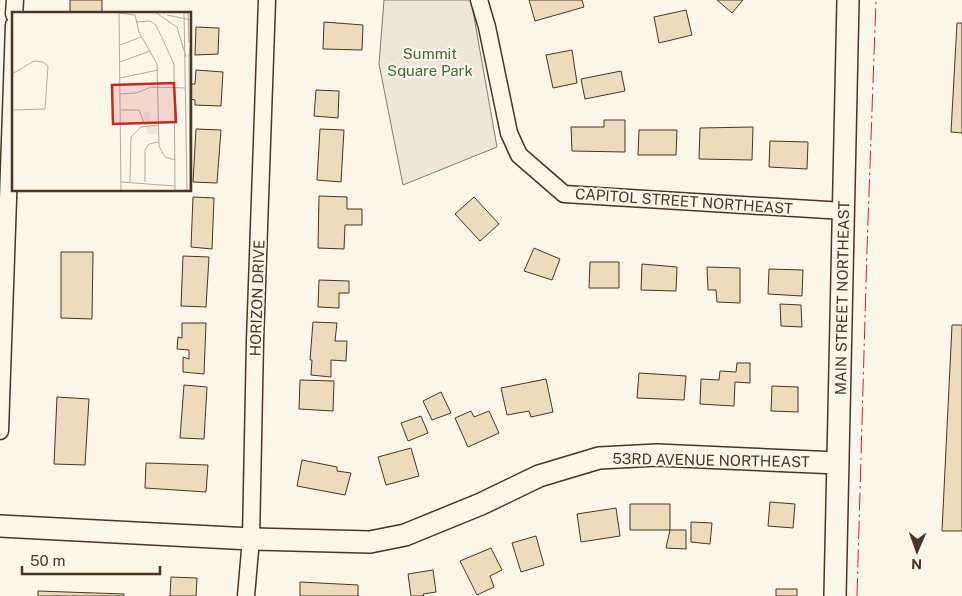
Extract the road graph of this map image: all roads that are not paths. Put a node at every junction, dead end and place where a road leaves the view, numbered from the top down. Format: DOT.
graph roads {
  1 [pos="267,0"];
  2 [pos="479,0"];
  3 [pos="848,0"];
  4 [pos="12,83"];
  5 [pos="844,211"];
  6 [pos="0,431"];
  7 [pos="838,463"];
  8 [pos="0,526"];
  9 [pos="251,539"];
  10 [pos="246,596"];
  11 [pos="835,596"];
  1 -- 9 [label="street, HORIZON DRIVE"];
  2 -- 5 [label="street, CAPITOL STREET NORTHEAST"];
  3 -- 5 [label="street, MAIN STREET NORTHEAST"];
  4 -- 6 [label="street"];
  5 -- 7 [label="street, MAIN STREET NORTHEAST"];
  7 -- 9 [label="street, 53RD AVENUE NORTHEAST"];
  7 -- 11 [label="street, MAIN STREET NORTHEAST"];
  8 -- 9 [label="street, 53RD AVENUE NORTHEAST"];
  9 -- 10 [label="street, HORIZON DRIVE"];
}
